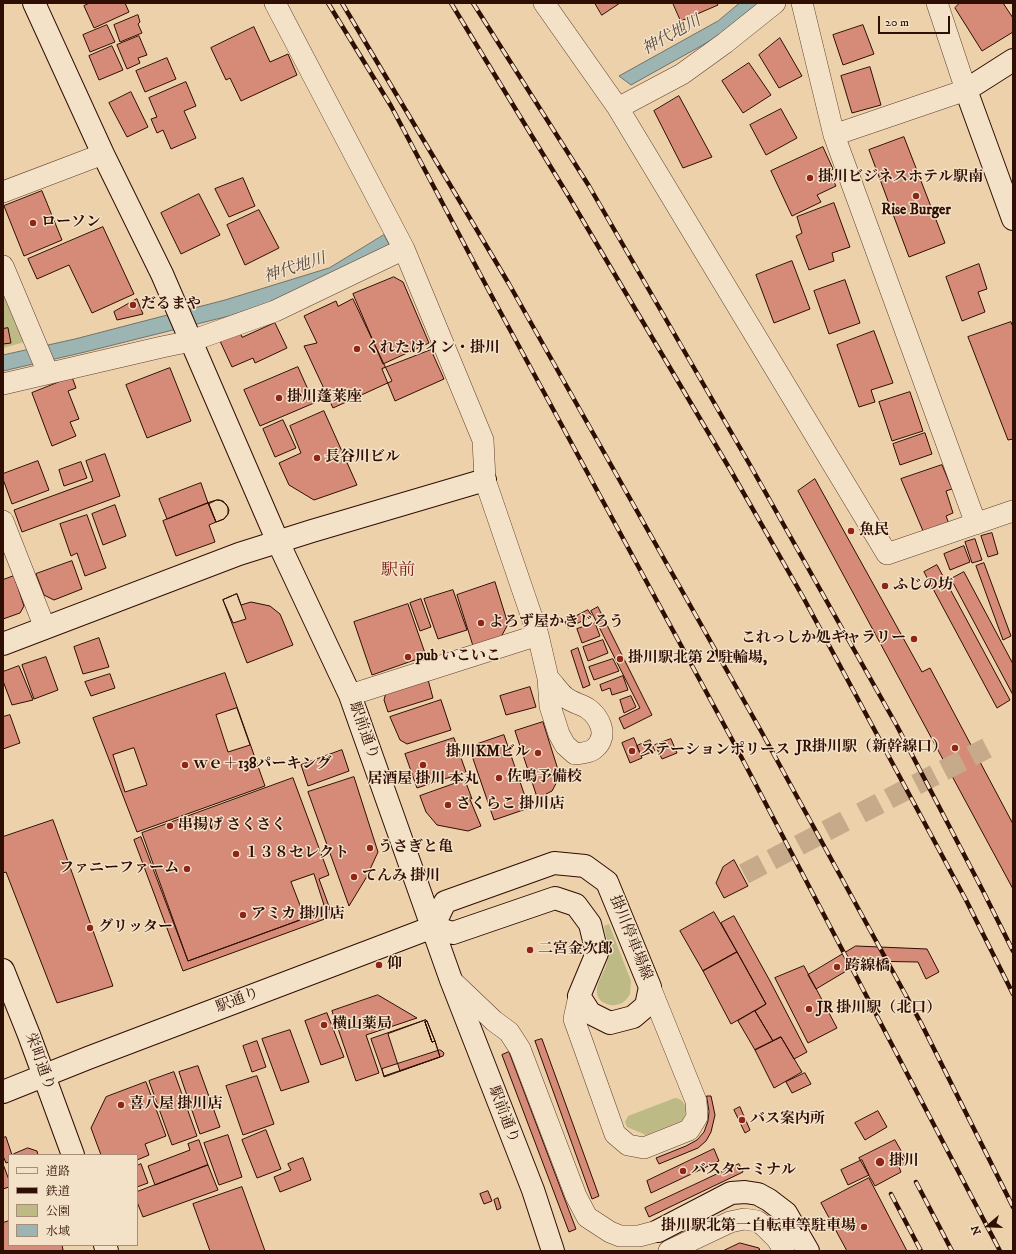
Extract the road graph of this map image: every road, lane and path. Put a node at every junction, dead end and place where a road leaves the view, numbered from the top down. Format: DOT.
graph roads {
  1 [pos="34,3"];
  2 [pos="275,3"];
  3 [pos="544,3"];
  4 [pos="775,3"];
  5 [pos="802,3"];
  6 [pos="937,3"];
  7 [pos="1013,60"];
  8 [pos="966,90"];
  9 [pos="618,108"];
  10 [pos="834,135"];
  11 [pos="103,154"];
  12 [pos="3,192"];
  13 [pos="1013,219"];
  14 [pos="404,250"];
  15 [pos="3,266"];
  16 [pos="191,341"];
  17 [pos="47,371"];
  18 [pos="3,384"];
  19 [pos="485,480"];
  20 [pos="1013,511"];
  21 [pos="3,521"];
  22 [pos="976,524"];
  23 [pos="278,542"];
  24 [pos="45,628"];
  25 [pos="538,635"];
  26 [pos="3,644"];
  27 [pos="548,678"];
  28 [pos="350,694"];
  29 [pos="433,927"];
  30 [pos="3,970"];
  31 [pos="451,980"];
  32 [pos="650,987"];
  33 [pos="578,996"];
  34 [pos="44,1076"];
  35 [pos="3,1092"];
  36 [pos="73,1154"];
  37 [pos="658,1230"];
  38 [pos="553,1251"];
  39 [pos="669,1251"];
  40 [pos="784,1251"];
  41 [pos="808,1251"];
  1 -- 11 [label="street, 駅前通り"];
  2 -- 14 [label="street"];
  3 -- 9 [label="street"];
  4 -- 9 [label="street"];
  5 -- 10 [label="street"];
  6 -- 8 [label="street"];
  7 -- 8 [label="street"];
  8 -- 10 [label="street"];
  8 -- 13 [label="street"];
  9 -- 22 [label="street"];
  10 -- 22 [label="street"];
  11 -- 12 [label="street"];
  11 -- 16 [label="street, 駅前通り"];
  14 -- 16 [label="street"];
  14 -- 19 [label="street"];
  15 -- 17 [label="street"];
  16 -- 17 [label="street"];
  16 -- 23 [label="street, 駅前通り"];
  17 -- 18 [label="street"];
  19 -- 23 [label="street"];
  19 -- 25 [label="street"];
  20 -- 22 [label="street"];
  21 -- 24 [label="street"];
  23 -- 24 [label="street"];
  23 -- 28 [label="street, 駅前通り"];
  24 -- 26 [label="street"];
  25 -- 27 [label="street"];
  25 -- 28 [label="street"];
  28 -- 29 [label="street, 駅前通り"];
  29 -- 31 [label="street, 駅前通り"];
  29 -- 32 [label="street, 掛川停車場線"];
  29 -- 33 [label="street"];
  29 -- 34 [label="street, 駅通り"];
  30 -- 34 [label="street, 栄町通り"];
  31 -- 37 [label="street"];
  31 -- 38 [label="street, 駅前通り"];
  32 -- 33 [label="street, 掛川停車場線"];
  32 -- 33 [label="street"];
  34 -- 35 [label="street"];
  34 -- 36 [label="street, 栄町通り"];
  37 -- 41 [label="street"];
  39 -- 40 [label="street"];
}
